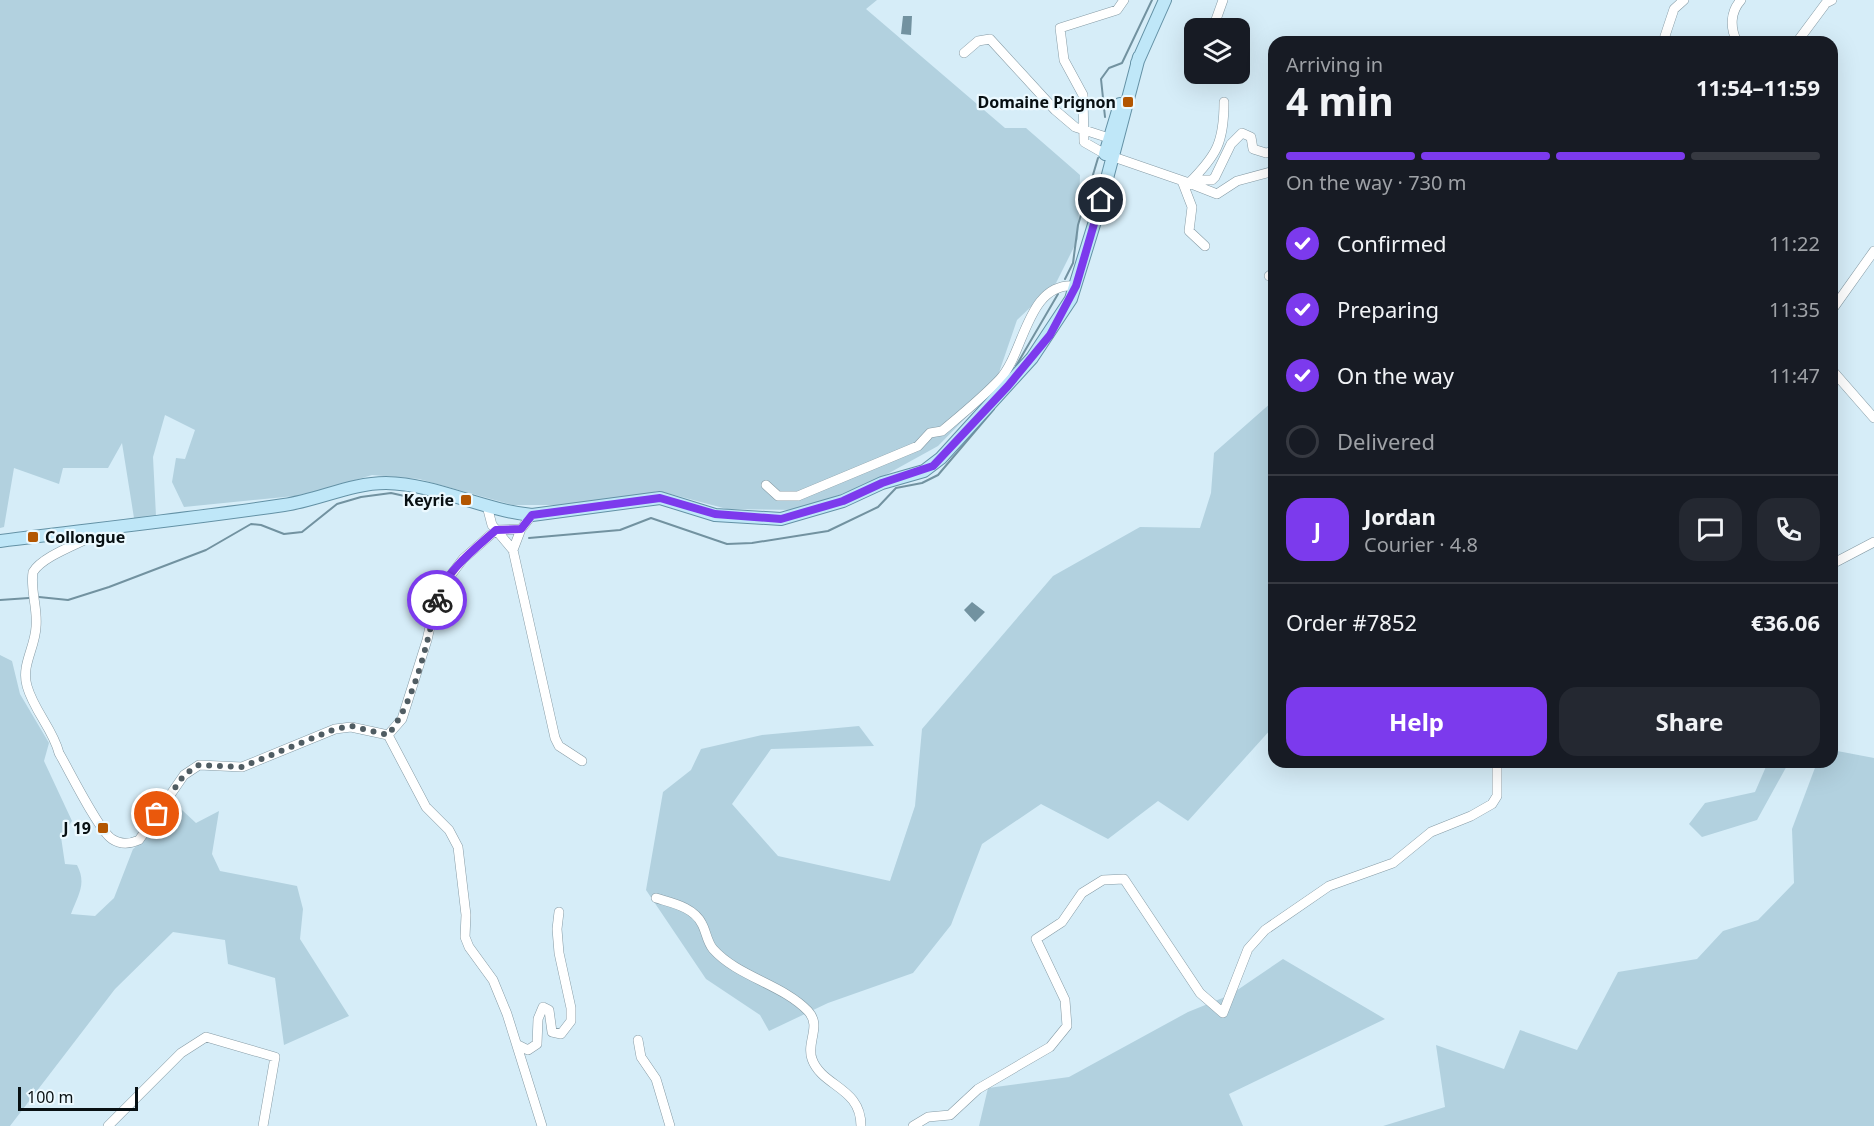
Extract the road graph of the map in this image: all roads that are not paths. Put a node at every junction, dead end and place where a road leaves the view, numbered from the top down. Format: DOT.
graph roads {
  1 [pos="1124,0"];
  2 [pos="1165,0"];
  3 [pos="1223,0"];
  4 [pos="1684,0"];
  5 [pos="1741,0"];
  6 [pos="1832,0"];
  7 [pos="1217,18"];
  8 [pos="1665,36"];
  9 [pos="1736,36"];
  10 [pos="1801,36"];
  11 [pos="964,52"];
  12 [pos="1139,57"];
  13 [pos="1224,102"];
  14 [pos="1083,128"];
  15 [pos="1105,137"];
  16 [pos="1268,153"];
  17 [pos="1105,154"];
  18 [pos="1268,173"];
  19 [pos="1188,182"];
  20 [pos="1205,246"];
  21 [pos="1874,251"];
  22 [pos="1076,286"];
  23 [pos="1838,302"];
  24 [pos="1838,377"];
  25 [pos="1004,382"];
  26 [pos="1874,418"];
  27 [pos="766,485"];
  28 [pos="487,506"];
  29 [pos="532,515"];
  30 [pos="521,529"];
  31 [pos="496,530"];
  32 [pos="79,536"];
  33 [pos="0,541"];
  34 [pos="1874,542"];
  35 [pos="513,550"];
  36 [pos="1838,561"];
  37 [pos="388,735"];
  38 [pos="582,761"];
  39 [pos="1497,768"];
  40 [pos="656,898"];
  41 [pos="560,912"];
  42 [pos="638,1040"];
  43 [pos="518,1045"];
  44 [pos="108,1126"];
  45 [pos="262,1126"];
  46 [pos="542,1126"];
  47 [pos="670,1126"];
  48 [pos="861,1126"];
  49 [pos="913,1126"];
  1 -- 14 [label="street"];
  2 -- 12 [label="main road"];
  3 -- 7 [label="street"];
  4 -- 8 [label="street"];
  5 -- 9 [label="street"];
  6 -- 10 [label="street"];
  11 -- 14 [label="street"];
  12 -- 15 [label="main road"];
  12 -- 17 [label="main road"];
  13 -- 19 [label="street"];
  14 -- 15 [label="street"];
  14 -- 17 [label="street"];
  15 -- 17 [label="main road"];
  16 -- 19 [label="street"];
  17 -- 19 [label="street"];
  17 -- 22 [label="main road"];
  18 -- 19 [label="street"];
  19 -- 20 [label="street"];
  21 -- 23 [label="street"];
  22 -- 25 [label="main road"];
  22 -- 25 [label="street"];
  24 -- 26 [label="street"];
  25 -- 27 [label="street"];
  25 -- 29 [label="main road"];
  28 -- 29 [label="main road"];
  28 -- 31 [label="street"];
  28 -- 32 [label="main road"];
  29 -- 30 [label="street"];
  30 -- 31 [label="street"];
  30 -- 35 [label="street"];
  31 -- 35 [label="street"];
  31 -- 37 [label="street"];
  32 -- 33 [label="main road"];
  32 -- 37 [label="street"];
  34 -- 36 [label="street"];
  35 -- 38 [label="street"];
  37 -- 43 [label="street"];
  39 -- 49 [label="street"];
  40 -- 48 [label="street"];
  41 -- 43 [label="street"];
  42 -- 47 [label="street"];
  43 -- 46 [label="street"];
  44 -- 45 [label="street"];
}
